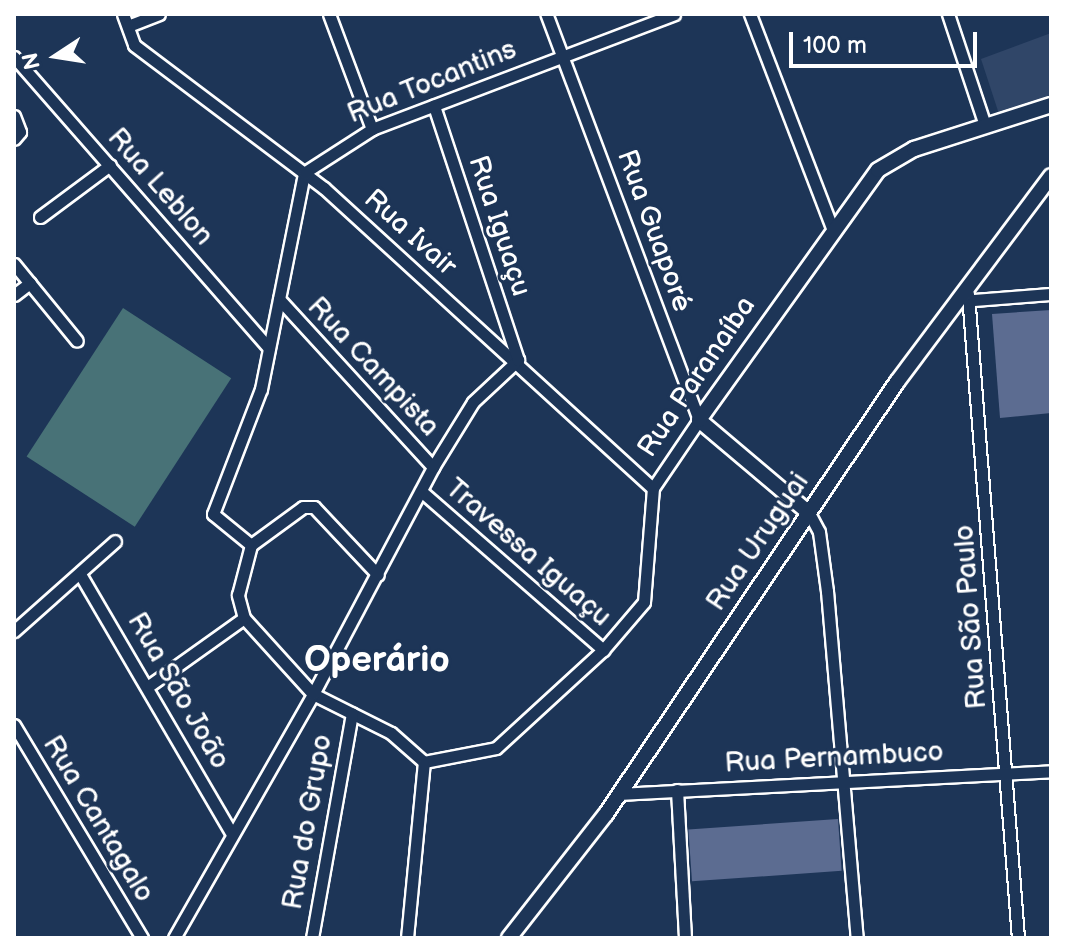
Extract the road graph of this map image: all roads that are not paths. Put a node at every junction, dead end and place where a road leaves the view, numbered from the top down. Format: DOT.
graph roads {
  1 [pos="123,14"];
  2 [pos="159,14"];
  3 [pos="329,14"];
  4 [pos="546,14"];
  5 [pos="674,14"];
  6 [pos="750,14"];
  7 [pos="948,14"];
  8 [pos="128,26"];
  9 [pos="562,55"];
  10 [pos="14,57"];
  11 [pos="1051,105"];
  12 [pos="434,106"];
  13 [pos="14,116"];
  14 [pos="985,125"];
  15 [pos="372,129"];
  16 [pos="14,139"];
  17 [pos="110,165"];
  18 [pos="304,173"];
  19 [pos="1051,176"];
  20 [pos="40,217"];
  21 [pos="832,228"];
  22 [pos="14,264"];
  23 [pos="30,283"];
  24 [pos="1051,294"];
  25 [pos="14,295"];
  26 [pos="970,297"];
  27 [pos="279,299"];
  28 [pos="77,341"];
  29 [pos="269,348"];
  30 [pos="518,360"];
  31 [pos="699,420"];
  32 [pos="433,467"];
  33 [pos="653,488"];
  34 [pos="421,491"];
  35 [pos="809,513"];
  36 [pos="115,541"];
  37 [pos="251,545"];
  38 [pos="80,574"];
  39 [pos="378,575"];
  40 [pos="244,618"];
  41 [pos="14,631"];
  42 [pos="603,650"];
  43 [pos="150,685"];
  44 [pos="313,694"];
  45 [pos="352,714"];
  46 [pos="14,725"];
  47 [pos="424,762"];
  48 [pos="1051,771"];
  49 [pos="1006,774"];
  50 [pos="844,781"];
  51 [pos="677,790"];
  52 [pos="619,794"];
  53 [pos="232,834"];
  54 [pos="512,936"];
  55 [pos="142,938"];
  56 [pos="174,938"];
  57 [pos="312,938"];
  58 [pos="407,938"];
  59 [pos="685,938"];
  60 [pos="857,938"];
  61 [pos="1018,938"];
  1 -- 8 [label="street, Rua Ivair"];
  2 -- 8 [label="street"];
  3 -- 15 [label="street"];
  4 -- 9 [label="street, Rua Guaporé"];
  5 -- 9 [label="street, Rua Tocantins"];
  6 -- 21 [label="street"];
  7 -- 14 [label="street"];
  8 -- 18 [label="street, Rua Ivair"];
  9 -- 12 [label="street, Rua Tocantins"];
  9 -- 31 [label="street, Rua Guaporé"];
  10 -- 17 [label="street, Rua Leblon"];
  11 -- 14 [label="street, Rua Paranaíba"];
  12 -- 15 [label="street, Rua Tocantins"];
  12 -- 30 [label="street, Rua Iguaçu"];
  13 -- 16 [label="street"];
  14 -- 21 [label="street, Rua Paranaíba"];
  15 -- 18 [label="street, Rua Tocantins"];
  17 -- 20 [label="street"];
  17 -- 29 [label="street, Rua Leblon"];
  18 -- 27 [label="street"];
  18 -- 30 [label="street, Rua Ivair"];
  19 -- 26 [label="street, Rua Uruguai"];
  21 -- 31 [label="street, Rua Paranaíba"];
  22 -- 23 [label="street"];
  23 -- 25 [label="street"];
  23 -- 28 [label="street"];
  24 -- 26 [label="street"];
  26 -- 35 [label="street, Rua Uruguai"];
  26 -- 49 [label="street, Rua São Paulo"];
  27 -- 29 [label="street"];
  27 -- 32 [label="street, Rua Campista"];
  29 -- 37 [label="street"];
  30 -- 32 [label="street"];
  30 -- 33 [label="street, Rua Ivair"];
  31 -- 33 [label="street, Rua Paranaíba"];
  31 -- 35 [label="street, Rua Guaporé"];
  32 -- 34 [label="street"];
  33 -- 42 [label="street, Rua Paranaíba"];
  34 -- 39 [label="street"];
  34 -- 42 [label="street, Travessa Iguaçu"];
  35 -- 50 [label="street"];
  35 -- 52 [label="street, Rua Uruguai"];
  36 -- 38 [label="street"];
  37 -- 39 [label="street"];
  37 -- 40 [label="street"];
  38 -- 41 [label="street"];
  38 -- 43 [label="street, Rua São João"];
  39 -- 44 [label="street"];
  40 -- 43 [label="street"];
  40 -- 44 [label="street"];
  42 -- 47 [label="street, Rua Paranaíba"];
  43 -- 53 [label="street, Rua São João"];
  44 -- 45 [label="street"];
  44 -- 53 [label="street"];
  45 -- 47 [label="street"];
  45 -- 57 [label="street, Rua do Grupo"];
  46 -- 55 [label="street, Rua Cantagalo"];
  47 -- 58 [label="street"];
  48 -- 49 [label="street, Rua Pernambuco"];
  49 -- 50 [label="street, Rua Pernambuco"];
  49 -- 61 [label="street, Rua São Paulo"];
  50 -- 51 [label="street, Rua Pernambuco"];
  50 -- 60 [label="street"];
  51 -- 52 [label="street, Rua Pernambuco"];
  51 -- 59 [label="street"];
  52 -- 54 [label="street, Rua Uruguai"];
  53 -- 56 [label="street"];
}
